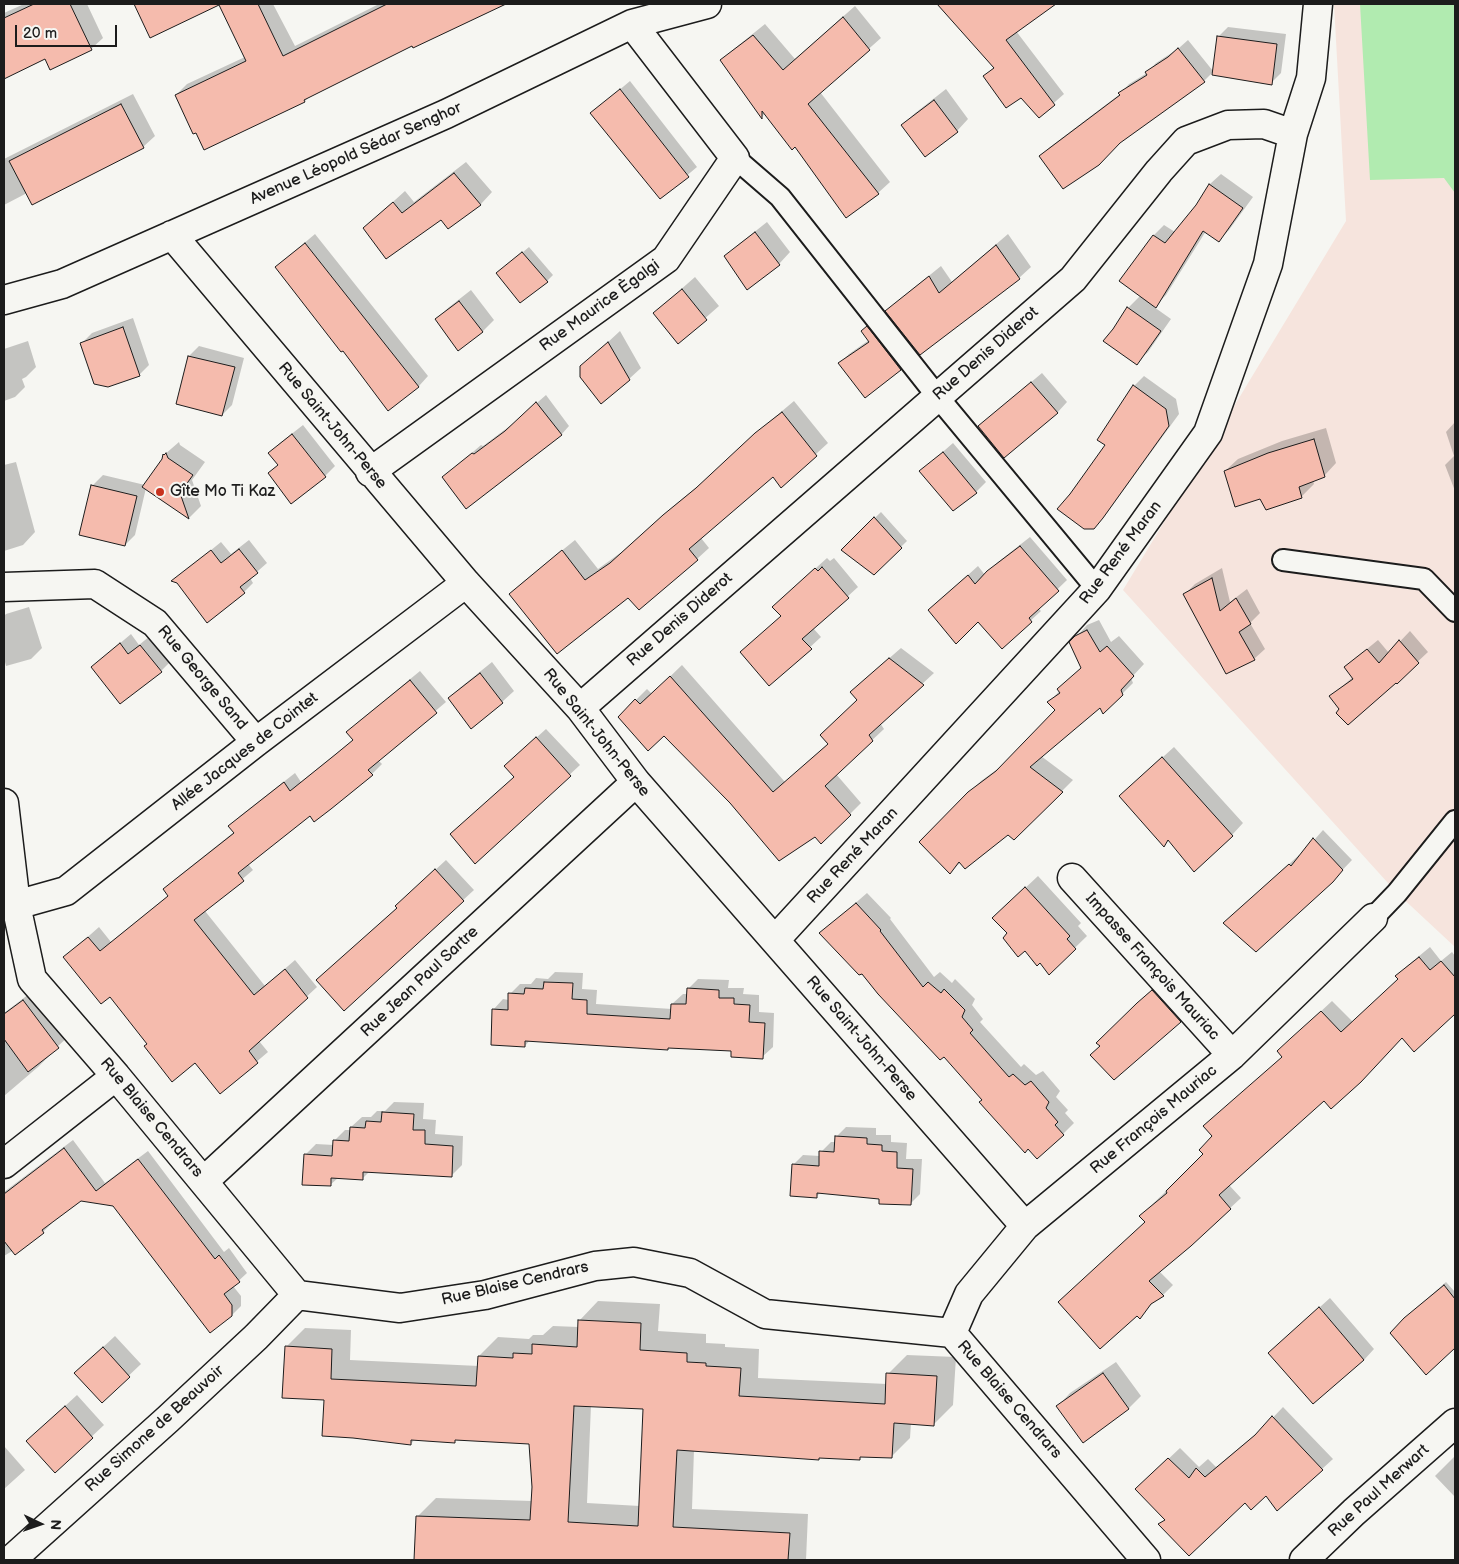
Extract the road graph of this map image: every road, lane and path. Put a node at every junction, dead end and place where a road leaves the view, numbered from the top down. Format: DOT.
graph roads {
  1 [pos="707,4"];
  2 [pos="1318,4"];
  3 [pos="632,24"];
  4 [pos="1293,134"];
  5 [pos="735,158"];
  6 [pos="172,235"];
  7 [pos="4,300"];
  8 [pos="937,396"];
  9 [pos="370,472"];
  10 [pos="1283,560"];
  11 [pos="466,583"];
  12 [pos="4,587"];
  13 [pos="1097,589"];
  14 [pos="1455,611"];
  15 [pos="580,708"];
  16 [pos="256,742"];
  17 [pos="636,782"];
  18 [pos="4,803"];
  19 [pos="1455,821"];
  20 [pos="1072,878"];
  21 [pos="16,905"];
  22 [pos="1373,918"];
  23 [pos="775,940"];
  24 [pos="1232,1055"];
  25 [pos="116,1076"];
  26 [pos="4,1164"];
  27 [pos="204,1181"];
  28 [pos="1025,1226"];
  29 [pos="297,1295"];
  30 [pos="952,1333"];
  31 [pos="1455,1423"];
  32 [pos="11,1560"];
  33 [pos="1146,1560"];
  34 [pos="1304,1560"];
  1 -- 3 [label="street, Avenue Léopold Sédar Senghor"];
  2 -- 4 [label="street"];
  3 -- 5 [label="street"];
  3 -- 6 [label="street, Avenue Léopold Sédar Senghor"];
  4 -- 8 [label="street, Rue Denis Diderot"];
  4 -- 13 [label="street, Rue René Maran"];
  5 -- 8 [label="lane"];
  5 -- 9 [label="street, Rue Maurice Ègalgi"];
  6 -- 7 [label="street, Avenue Léopold Sédar Senghor"];
  6 -- 9 [label="street, Rue Saint-John-Perse"];
  8 -- 13 [label="lane"];
  8 -- 15 [label="street, Rue Denis Diderot"];
  9 -- 11 [label="street, Rue Saint-John-Perse"];
  10 -- 14 [label="lane"];
  11 -- 15 [label="street, Rue Saint-John-Perse"];
  11 -- 16 [label="street, Allée Jacques de Cointet"];
  12 -- 16 [label="street, Rue George Sand"];
  13 -- 23 [label="street, Rue René Maran"];
  15 -- 17 [label="street, Rue Saint-John-Perse"];
  16 -- 21 [label="street, Allée Jacques de Cointet"];
  17 -- 23 [label="street, Rue Saint-John-Perse"];
  17 -- 27 [label="street, Rue Jean Paul Sartre"];
  18 -- 21 [label="street, Rue Blaise Cendrars"];
  19 -- 22 [label="lane"];
  20 -- 24 [label="street, Impasse François Mauriac"];
  21 -- 25 [label="street, Rue Blaise Cendrars"];
  22 -- 24 [label="street, Rue François Mauriac"];
  23 -- 28 [label="street, Rue Saint-John-Perse"];
  24 -- 28 [label="street, Rue François Mauriac"];
  25 -- 26 [label="street"];
  25 -- 27 [label="street, Rue Blaise Cendrars"];
  27 -- 29 [label="street, Rue Blaise Cendrars"];
  28 -- 30 [label="street, Rue François Mauriac"];
  29 -- 30 [label="street, Rue Blaise Cendrars"];
  29 -- 32 [label="street, Rue Simone de Beauvoir"];
  30 -- 33 [label="street, Rue Blaise Cendrars"];
  31 -- 34 [label="street, Rue Paul Merwart"];
}
